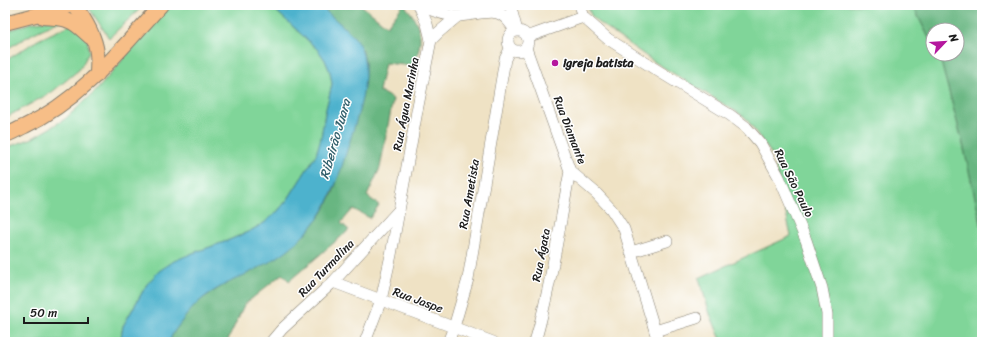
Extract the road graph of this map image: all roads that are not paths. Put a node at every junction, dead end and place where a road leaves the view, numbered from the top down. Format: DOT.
graph roads {
  1 [pos="74,5"];
  2 [pos="161,5"];
  3 [pos="419,5"];
  4 [pos="510,5"];
  5 [pos="579,5"];
  6 [pos="494,8"];
  7 [pos="32,16"];
  8 [pos="458,16"];
  9 [pos="583,17"];
  10 [pos="5,23"];
  11 [pos="516,31"];
  12 [pos="431,40"];
  13 [pos="95,41"];
  14 [pos="527,42"];
  15 [pos="510,49"];
  16 [pos="97,75"];
  17 [pos="5,135"];
  18 [pos="570,171"];
  19 [pos="399,210"];
  20 [pos="667,241"];
  21 [pos="631,252"];
  22 [pos="333,282"];
  23 [pos="380,300"];
  24 [pos="697,318"];
  25 [pos="454,327"];
  26 [pos="655,331"];
  27 [pos="271,342"];
  28 [pos="365,342"];
  29 [pos="448,342"];
  30 [pos="493,342"];
  31 [pos="535,342"];
  32 [pos="658,342"];
  33 [pos="827,342"];
  1 -- 7 [label="main road"];
  1 -- 13 [label="main road"];
  2 -- 16 [label="main road"];
  3 -- 8 [label="street"];
  3 -- 12 [label="street, Rua Água Marinha"];
  4 -- 11 [label="street"];
  5 -- 9 [label="street"];
  6 -- 8 [label="street"];
  6 -- 11 [label="street"];
  7 -- 10 [label="main road"];
  7 -- 13 [label="main road"];
  8 -- 12 [label="street"];
  9 -- 14 [label="street"];
  9 -- 33 [label="street, Rua São Paulo"];
  11 -- 14 [label="street"];
  11 -- 15 [label="street"];
  12 -- 19 [label="street, Rua Água Marinha"];
  13 -- 16 [label="main road"];
  14 -- 15 [label="street"];
  14 -- 18 [label="street, Rua Diamante"];
  15 -- 25 [label="street, Rua Ametista"];
  16 -- 17 [label="main road"];
  18 -- 21 [label="street, Rua Diamante"];
  18 -- 31 [label="street, Rua Ágata"];
  19 -- 22 [label="street, Rua Turmalina"];
  19 -- 23 [label="street, Rua Água Marinha"];
  20 -- 21 [label="street"];
  21 -- 26 [label="street, Rua Diamante"];
  22 -- 23 [label="street, Rua Jaspe"];
  22 -- 27 [label="street, Rua Turmalina"];
  23 -- 25 [label="street, Rua Jaspe"];
  23 -- 28 [label="street, Rua Água Marinha"];
  24 -- 26 [label="street"];
  25 -- 29 [label="street, Rua Ametista"];
  25 -- 30 [label="street, Rua Jaspe"];
  26 -- 32 [label="street, Rua Diamante"];
}
